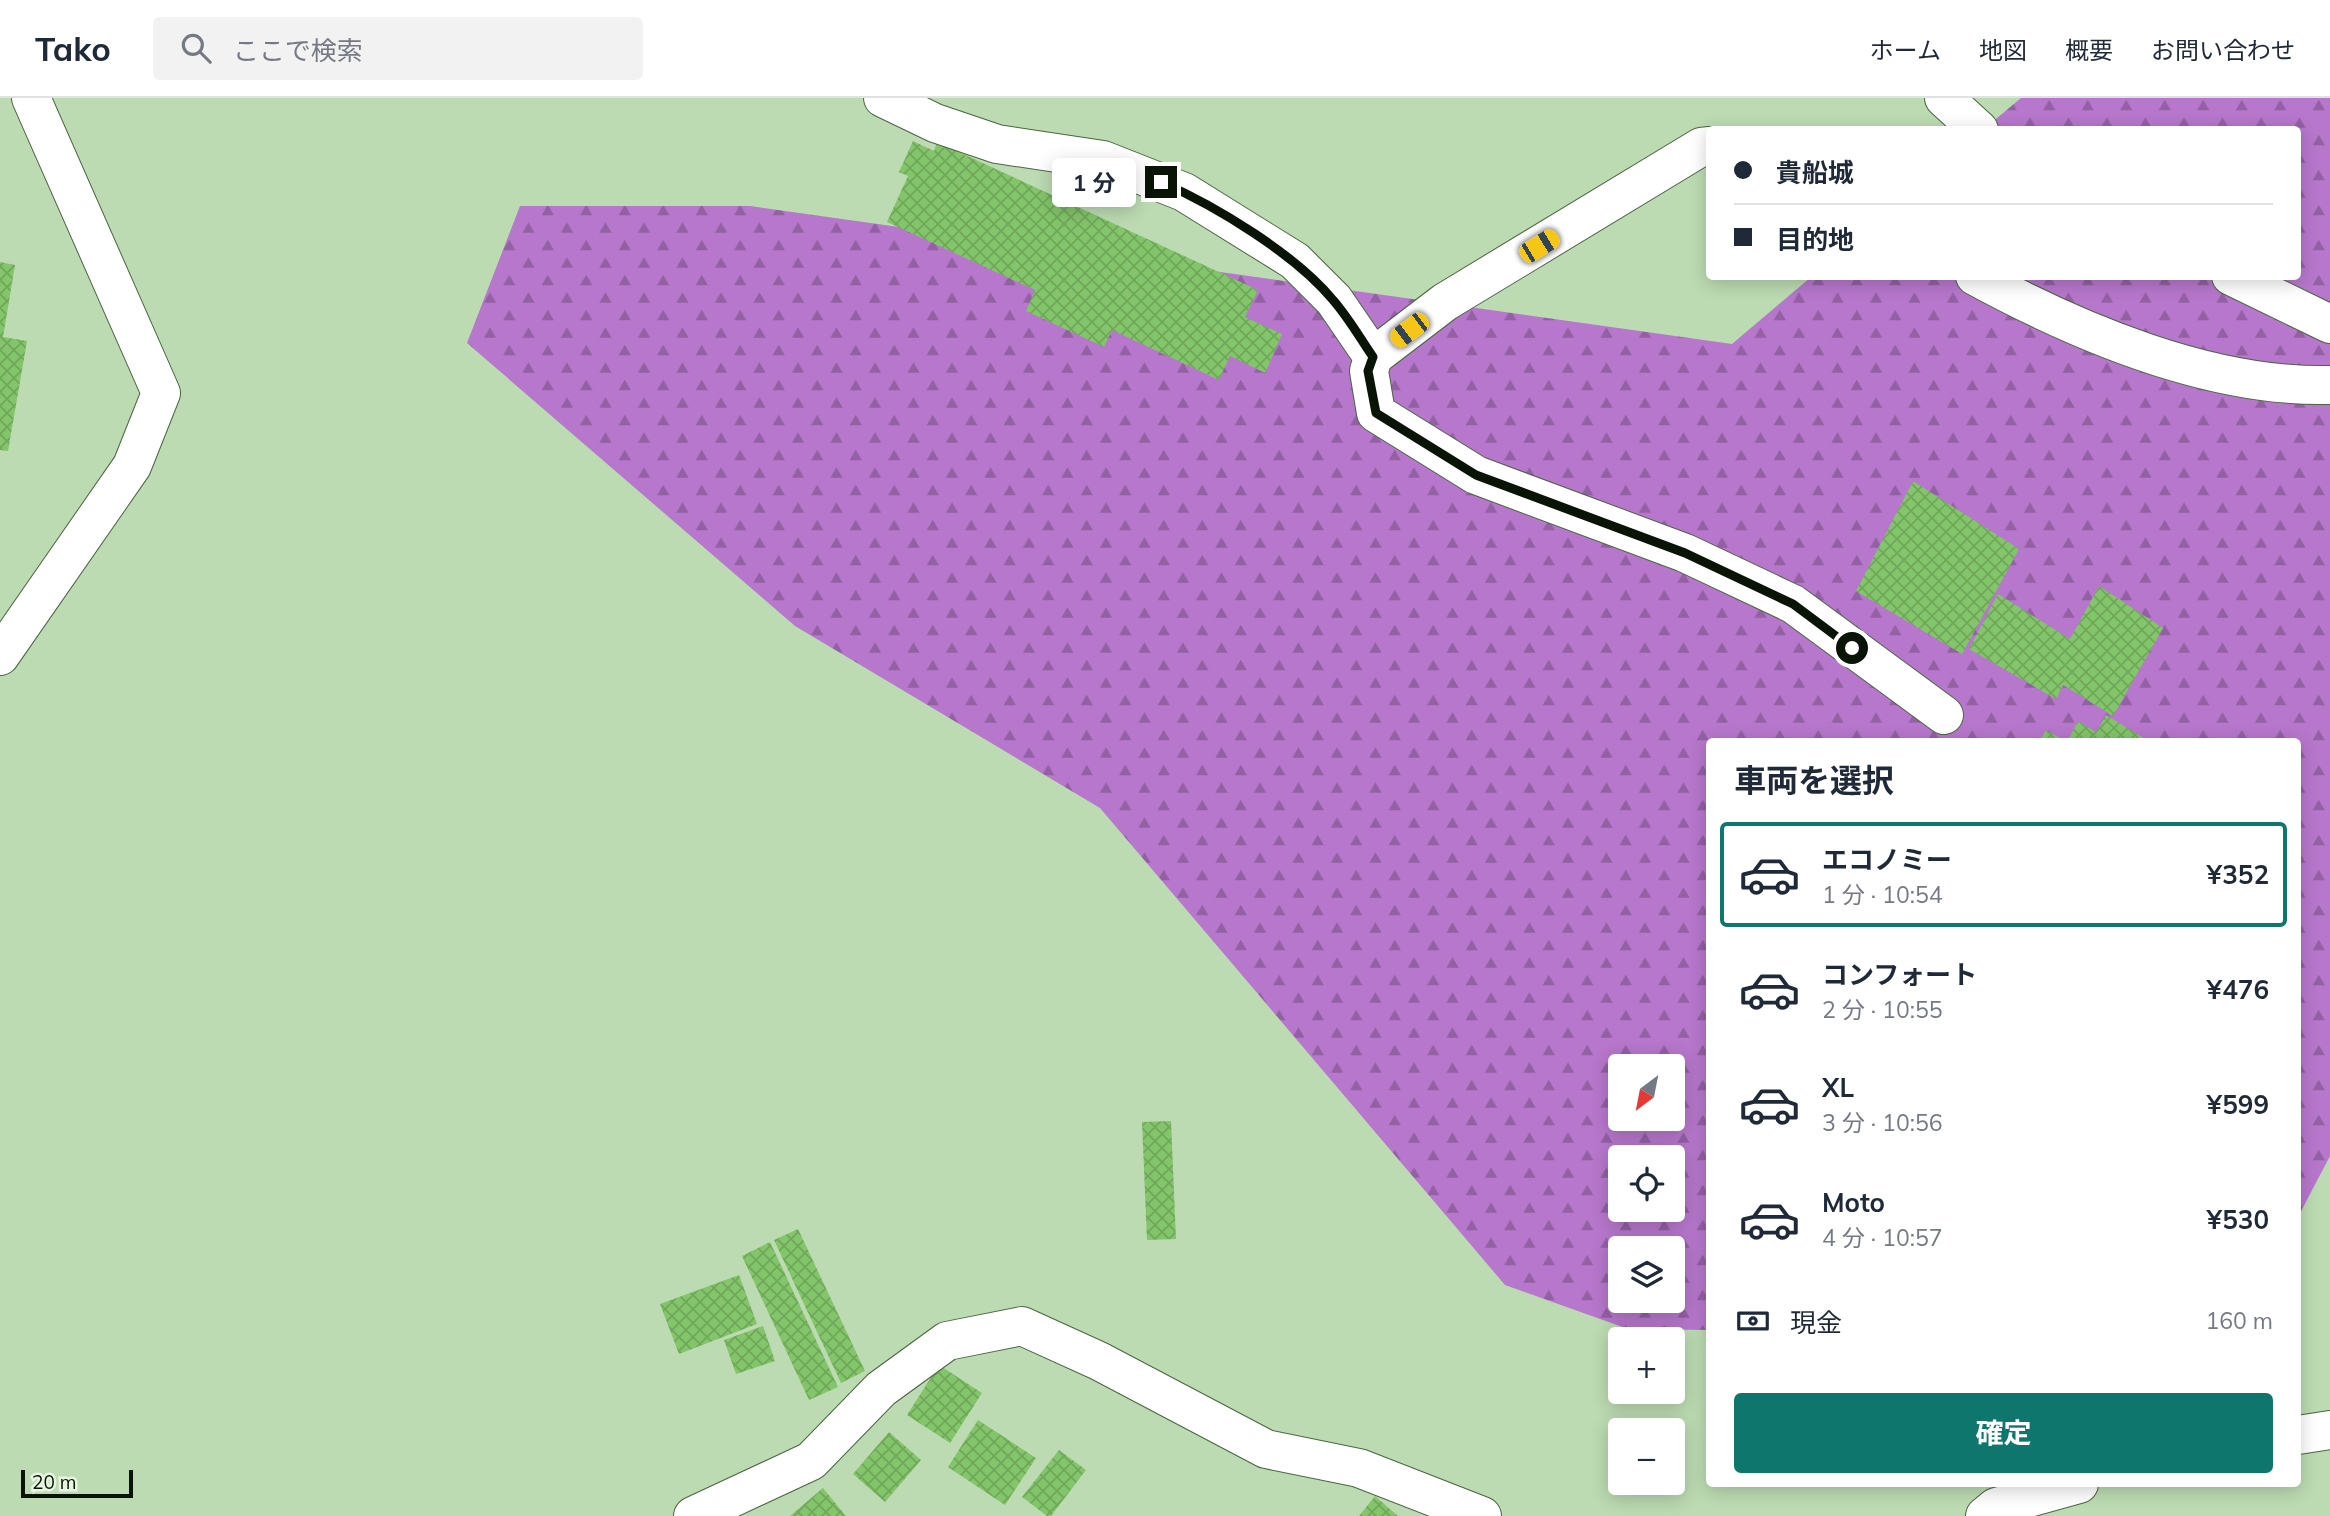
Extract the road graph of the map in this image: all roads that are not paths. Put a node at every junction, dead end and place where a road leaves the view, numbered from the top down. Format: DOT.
graph roads {
  1 [pos="31,98"];
  2 [pos="883,98"];
  3 [pos="1944,98"];
  4 [pos="1975,126"];
  5 [pos="1706,146"];
  6 [pos="1982,280"];
  7 [pos="2239,280"];
  8 [pos="2330,324"];
  9 [pos="1373,357"];
  10 [pos="2330,385"];
  11 [pos="0,656"];
  12 [pos="1944,715"];
  13 [pos="2330,1430"];
  14 [pos="2301,1435"];
  15 [pos="2068,1487"];
  16 [pos="1475,1515"];
  17 [pos="693,1516"];
  18 [pos="1984,1516"];
  1 -- 11 [label="street"];
  2 -- 9 [label="street"];
  3 -- 4 [label="street"];
  5 -- 9 [label="street"];
  6 -- 10 [label="street"];
  7 -- 8 [label="street"];
  9 -- 12 [label="street"];
  13 -- 14 [label="street"];
  15 -- 18 [label="street"];
  16 -- 17 [label="street"];
}
